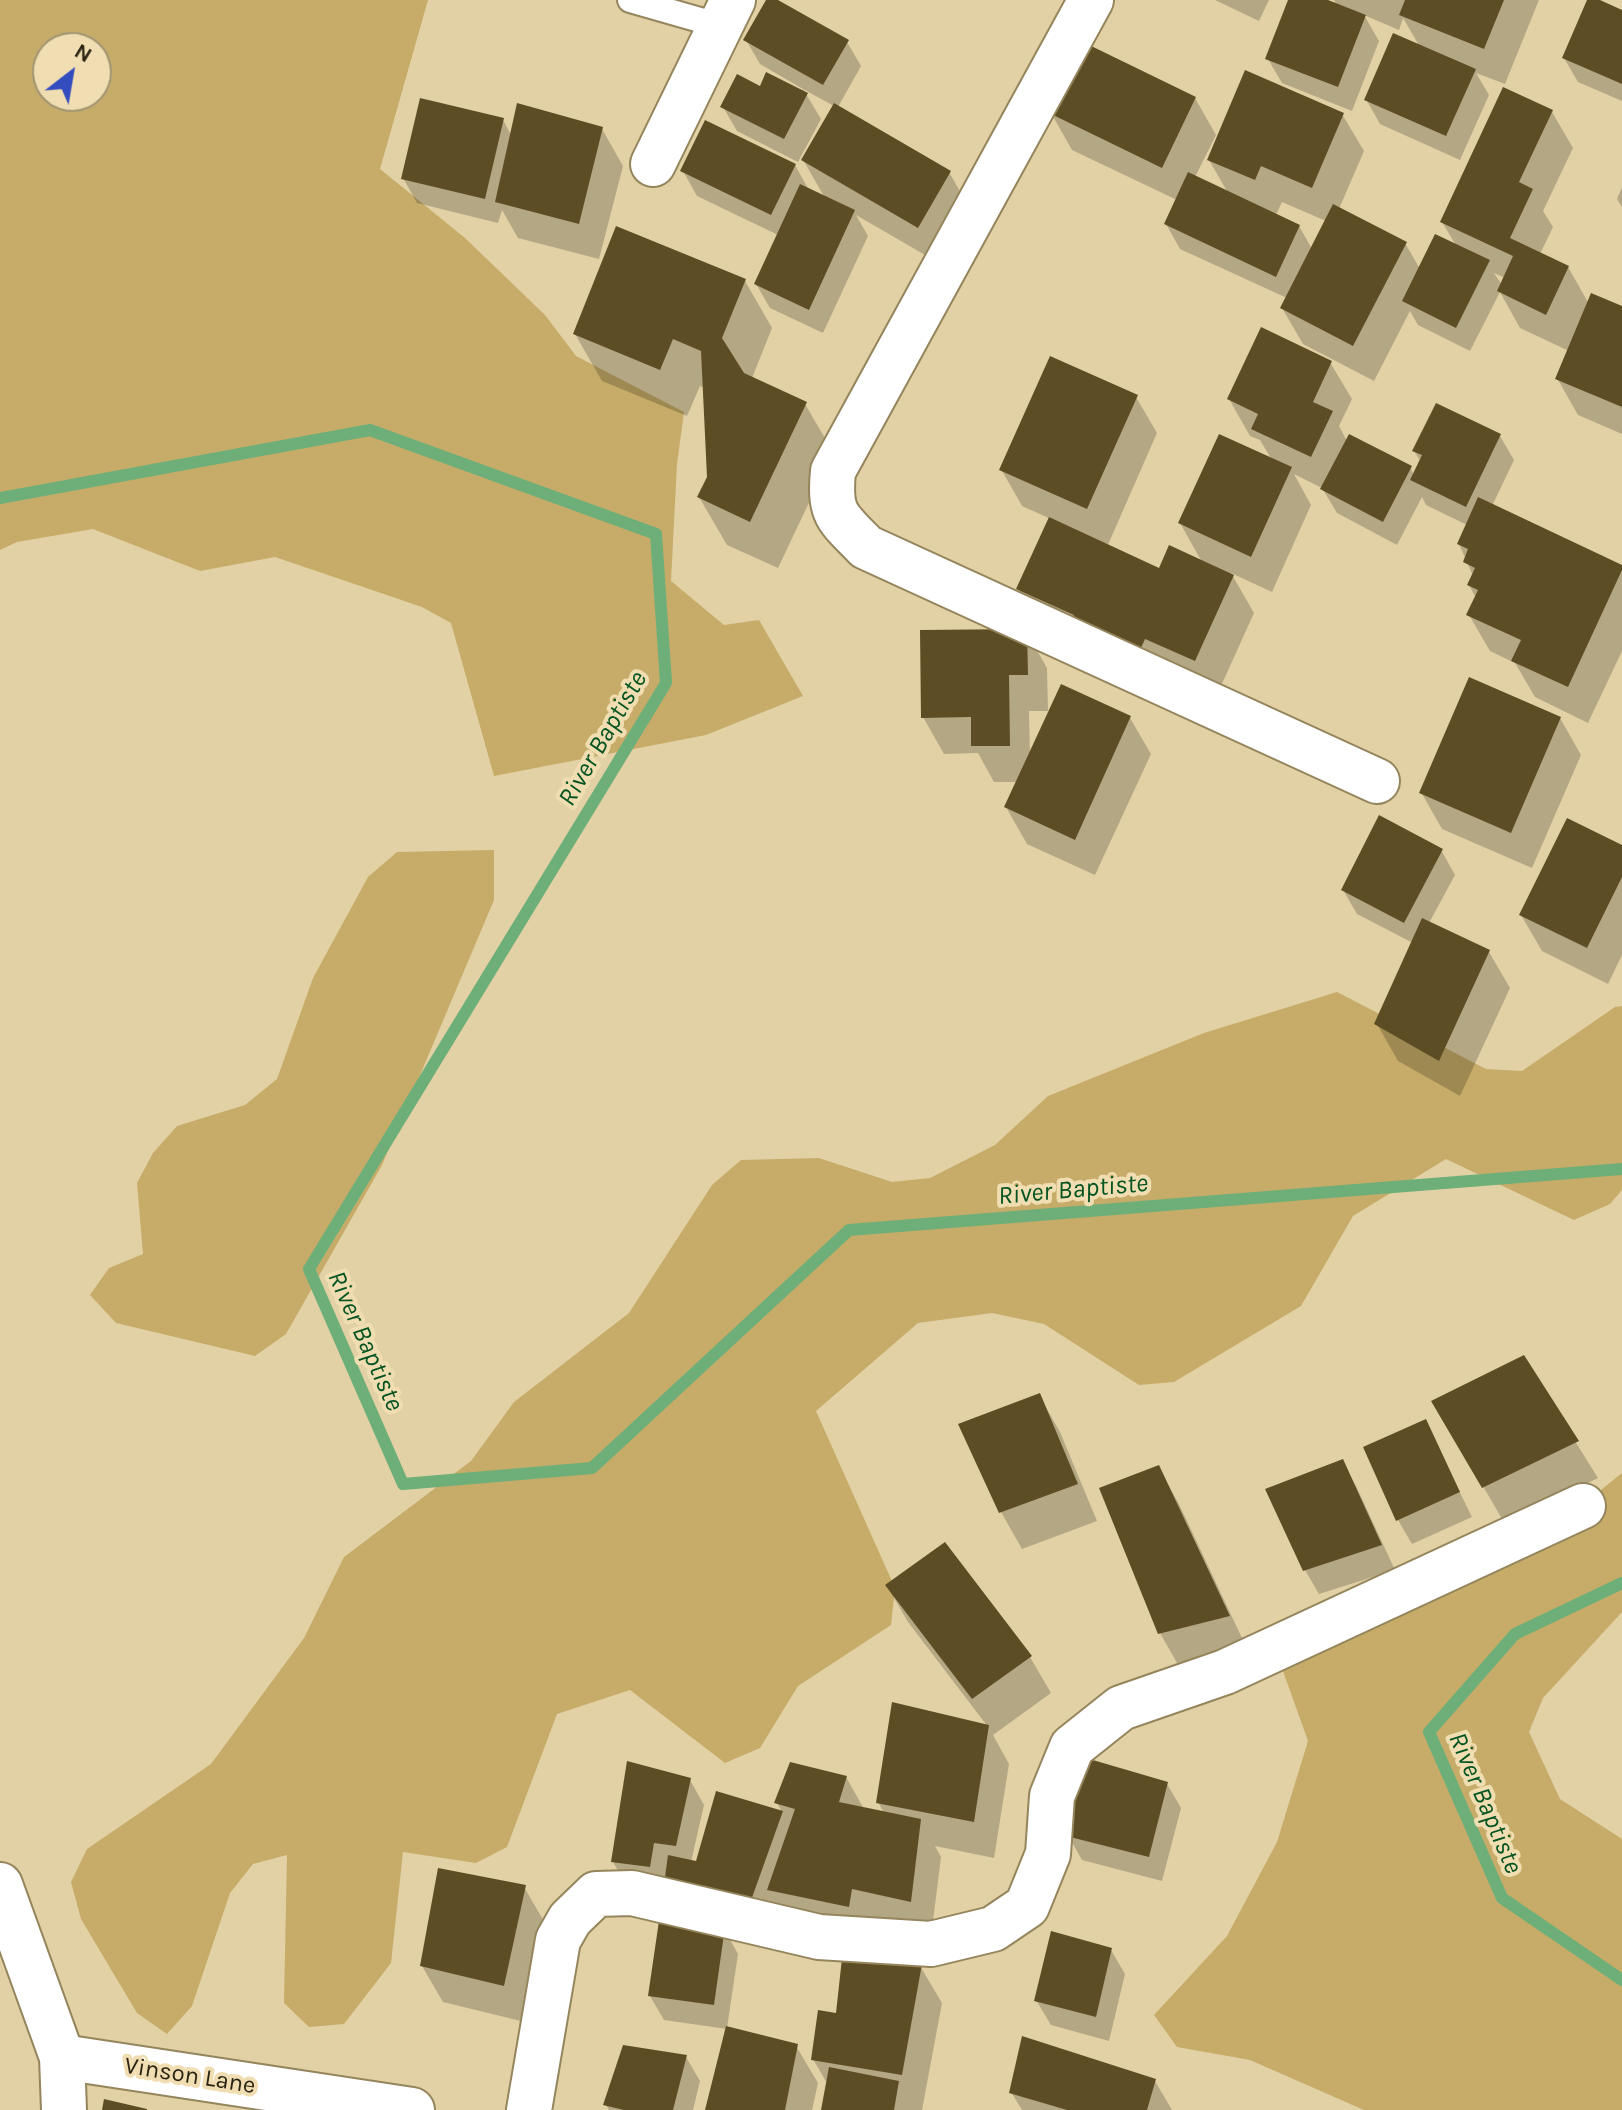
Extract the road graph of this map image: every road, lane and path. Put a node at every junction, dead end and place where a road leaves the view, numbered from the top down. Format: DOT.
graph roads {
  1 [pos="630,0"];
  2 [pos="1091,0"];
  3 [pos="727,13"];
  4 [pos="653,164"];
  5 [pos="1377,781"];
  6 [pos="1583,1506"];
  7 [pos="0,1885"];
  8 [pos="62,2057"];
  9 [pos="64,2110"];
  10 [pos="412,2110"];
  11 [pos="529,2110"];
  1 -- 3 [label="lane"];
  2 -- 5 [label="street"];
  3 -- 4 [label="street"];
  6 -- 11 [label="street"];
  7 -- 8 [label="street"];
  8 -- 9 [label="street"];
  8 -- 10 [label="street, Vinson Lane"];
}
